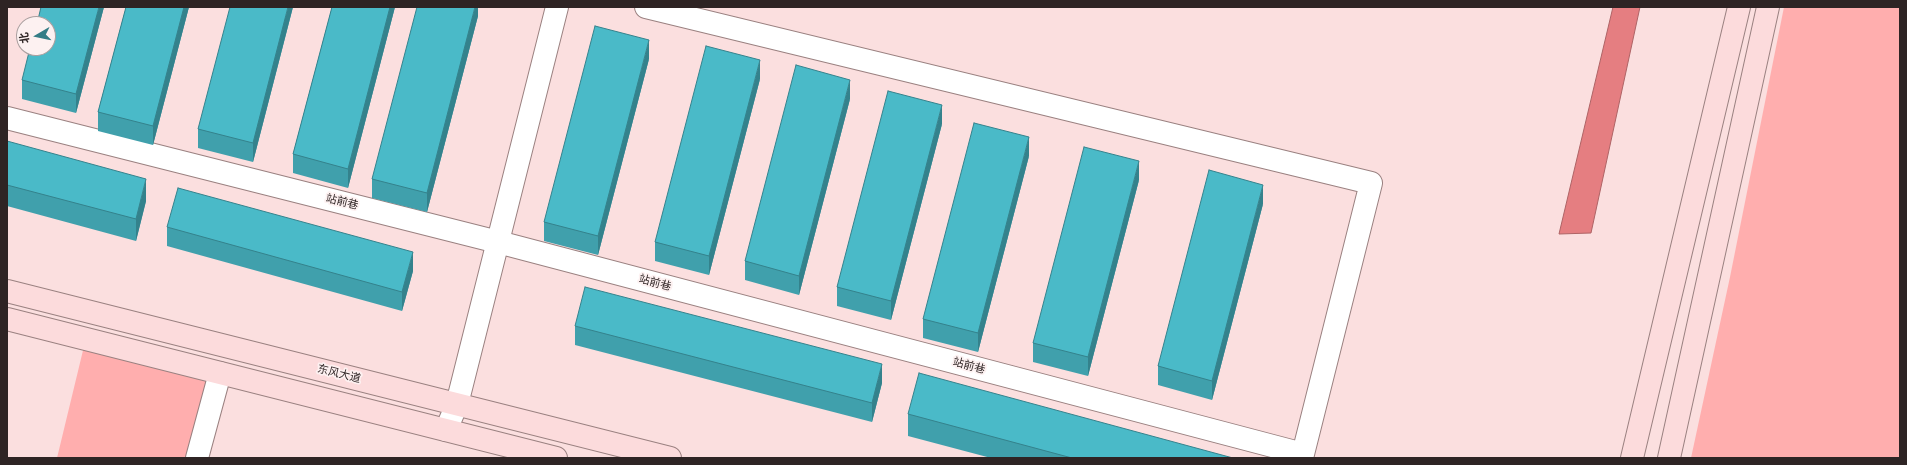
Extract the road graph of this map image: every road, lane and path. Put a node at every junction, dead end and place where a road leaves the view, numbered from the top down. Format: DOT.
graph roads {
  1 [pos="558,7"];
  2 [pos="646,7"];
  3 [pos="1739,7"];
  4 [pos="1768,7"];
  5 [pos="7,118"];
  6 [pos="498,242"];
  7 [pos="7,291"];
  8 [pos="7,318"];
  9 [pos="220,373"];
  10 [pos="457,404"];
  11 [pos="446,430"];
  12 [pos="1302,456"];
  13 [pos="197,458"];
  14 [pos="556,458"];
  15 [pos="670,458"];
  16 [pos="1632,458"];
  17 [pos="1669,458"];
  1 -- 6 [label="street"];
  2 -- 12 [label="street"];
  3 -- 16 [label="main road"];
  4 -- 17 [label="main road"];
  5 -- 6 [label="street, 站前巷"];
  6 -- 10 [label="street"];
  6 -- 12 [label="street, 站前巷"];
  7 -- 10 [label="main road, 东风大道"];
  8 -- 9 [label="main road"];
  9 -- 11 [label="main road"];
  9 -- 13 [label="street"];
  10 -- 11 [label="street"];
  10 -- 15 [label="main road, 东风大道"];
  11 -- 14 [label="main road"];
}
